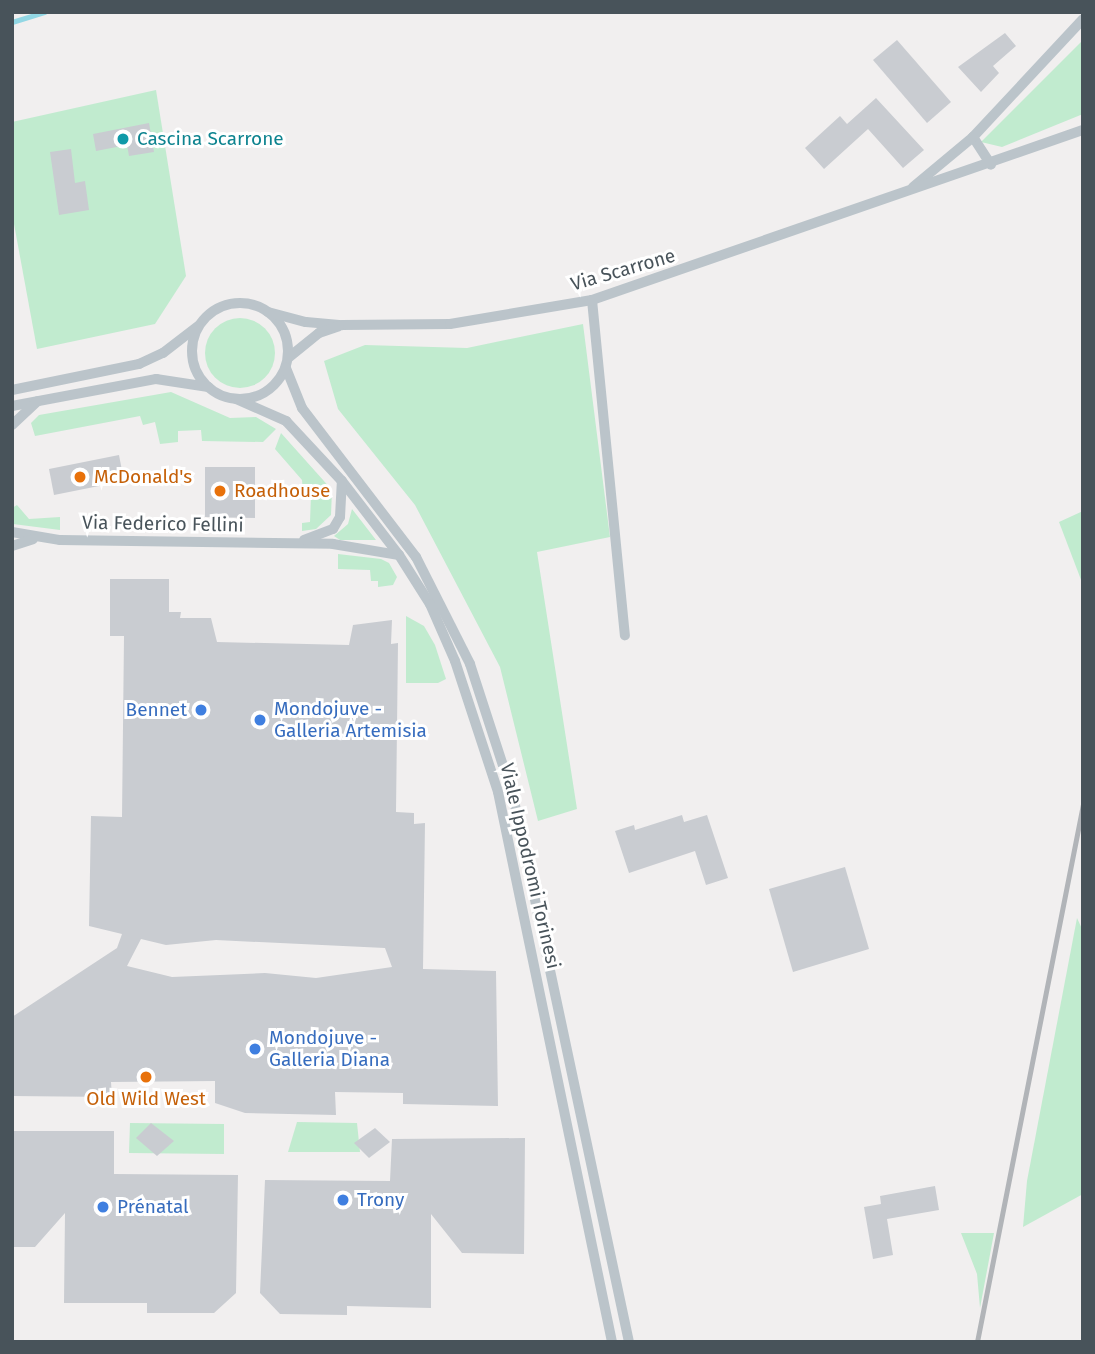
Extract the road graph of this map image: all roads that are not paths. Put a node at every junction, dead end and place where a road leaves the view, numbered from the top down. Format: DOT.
graph roads {
  1 [pos="1083,19"];
  2 [pos="1083,130"];
  3 [pos="973,137"];
  4 [pos="995,163"];
  5 [pos="902,195"];
  6 [pos="592,300"];
  7 [pos="268,312"];
  8 [pos="201,325"];
  9 [pos="342,325"];
  10 [pos="287,363"];
  11 [pos="208,387"];
  12 [pos="12,390"];
  13 [pos="236,399"];
  14 [pos="39,400"];
  15 [pos="12,406"];
  16 [pos="12,425"];
  17 [pos="342,481"];
  18 [pos="12,532"];
  19 [pos="33,539"];
  20 [pos="292,543"];
  21 [pos="12,546"];
  22 [pos="399,555"];
  23 [pos="625,635"];
  24 [pos="612,1342"];
  25 [pos="629,1342"];
  1 -- 3 [label="street, Via Scarrone"];
  2 -- 4 [label="street, Via Scarrone"];
  3 -- 4 [label="street"];
  3 -- 5 [label="street, Via Scarrone"];
  4 -- 5 [label="street, Via Scarrone"];
  5 -- 6 [label="street, Via Scarrone"];
  6 -- 9 [label="street, Via Scarrone"];
  6 -- 23 [label="street"];
  7 -- 8 [label="street"];
  7 -- 9 [label="street, Via Scarrone"];
  7 -- 10 [label="street"];
  8 -- 11 [label="street"];
  8 -- 12 [label="street"];
  9 -- 10 [label="street, Via Scarrone"];
  10 -- 13 [label="street"];
  10 -- 25 [label="street, Viale Ippodromi Torinesi"];
  11 -- 13 [label="street"];
  11 -- 14 [label="street"];
  13 -- 17 [label="street, Viale Ippodromi Torinesi"];
  14 -- 15 [label="street"];
  14 -- 16 [label="street"];
  17 -- 20 [label="street, Via Federico Fellini"];
  17 -- 22 [label="street, Viale Ippodromi Torinesi"];
  18 -- 19 [label="street, Via Federico Fellini"];
  19 -- 20 [label="street, Via Federico Fellini"];
  19 -- 21 [label="street, Via Federico Fellini"];
  20 -- 22 [label="street, Via Federico Fellini"];
  22 -- 24 [label="street, Viale Ippodromi Torinesi"];
}
